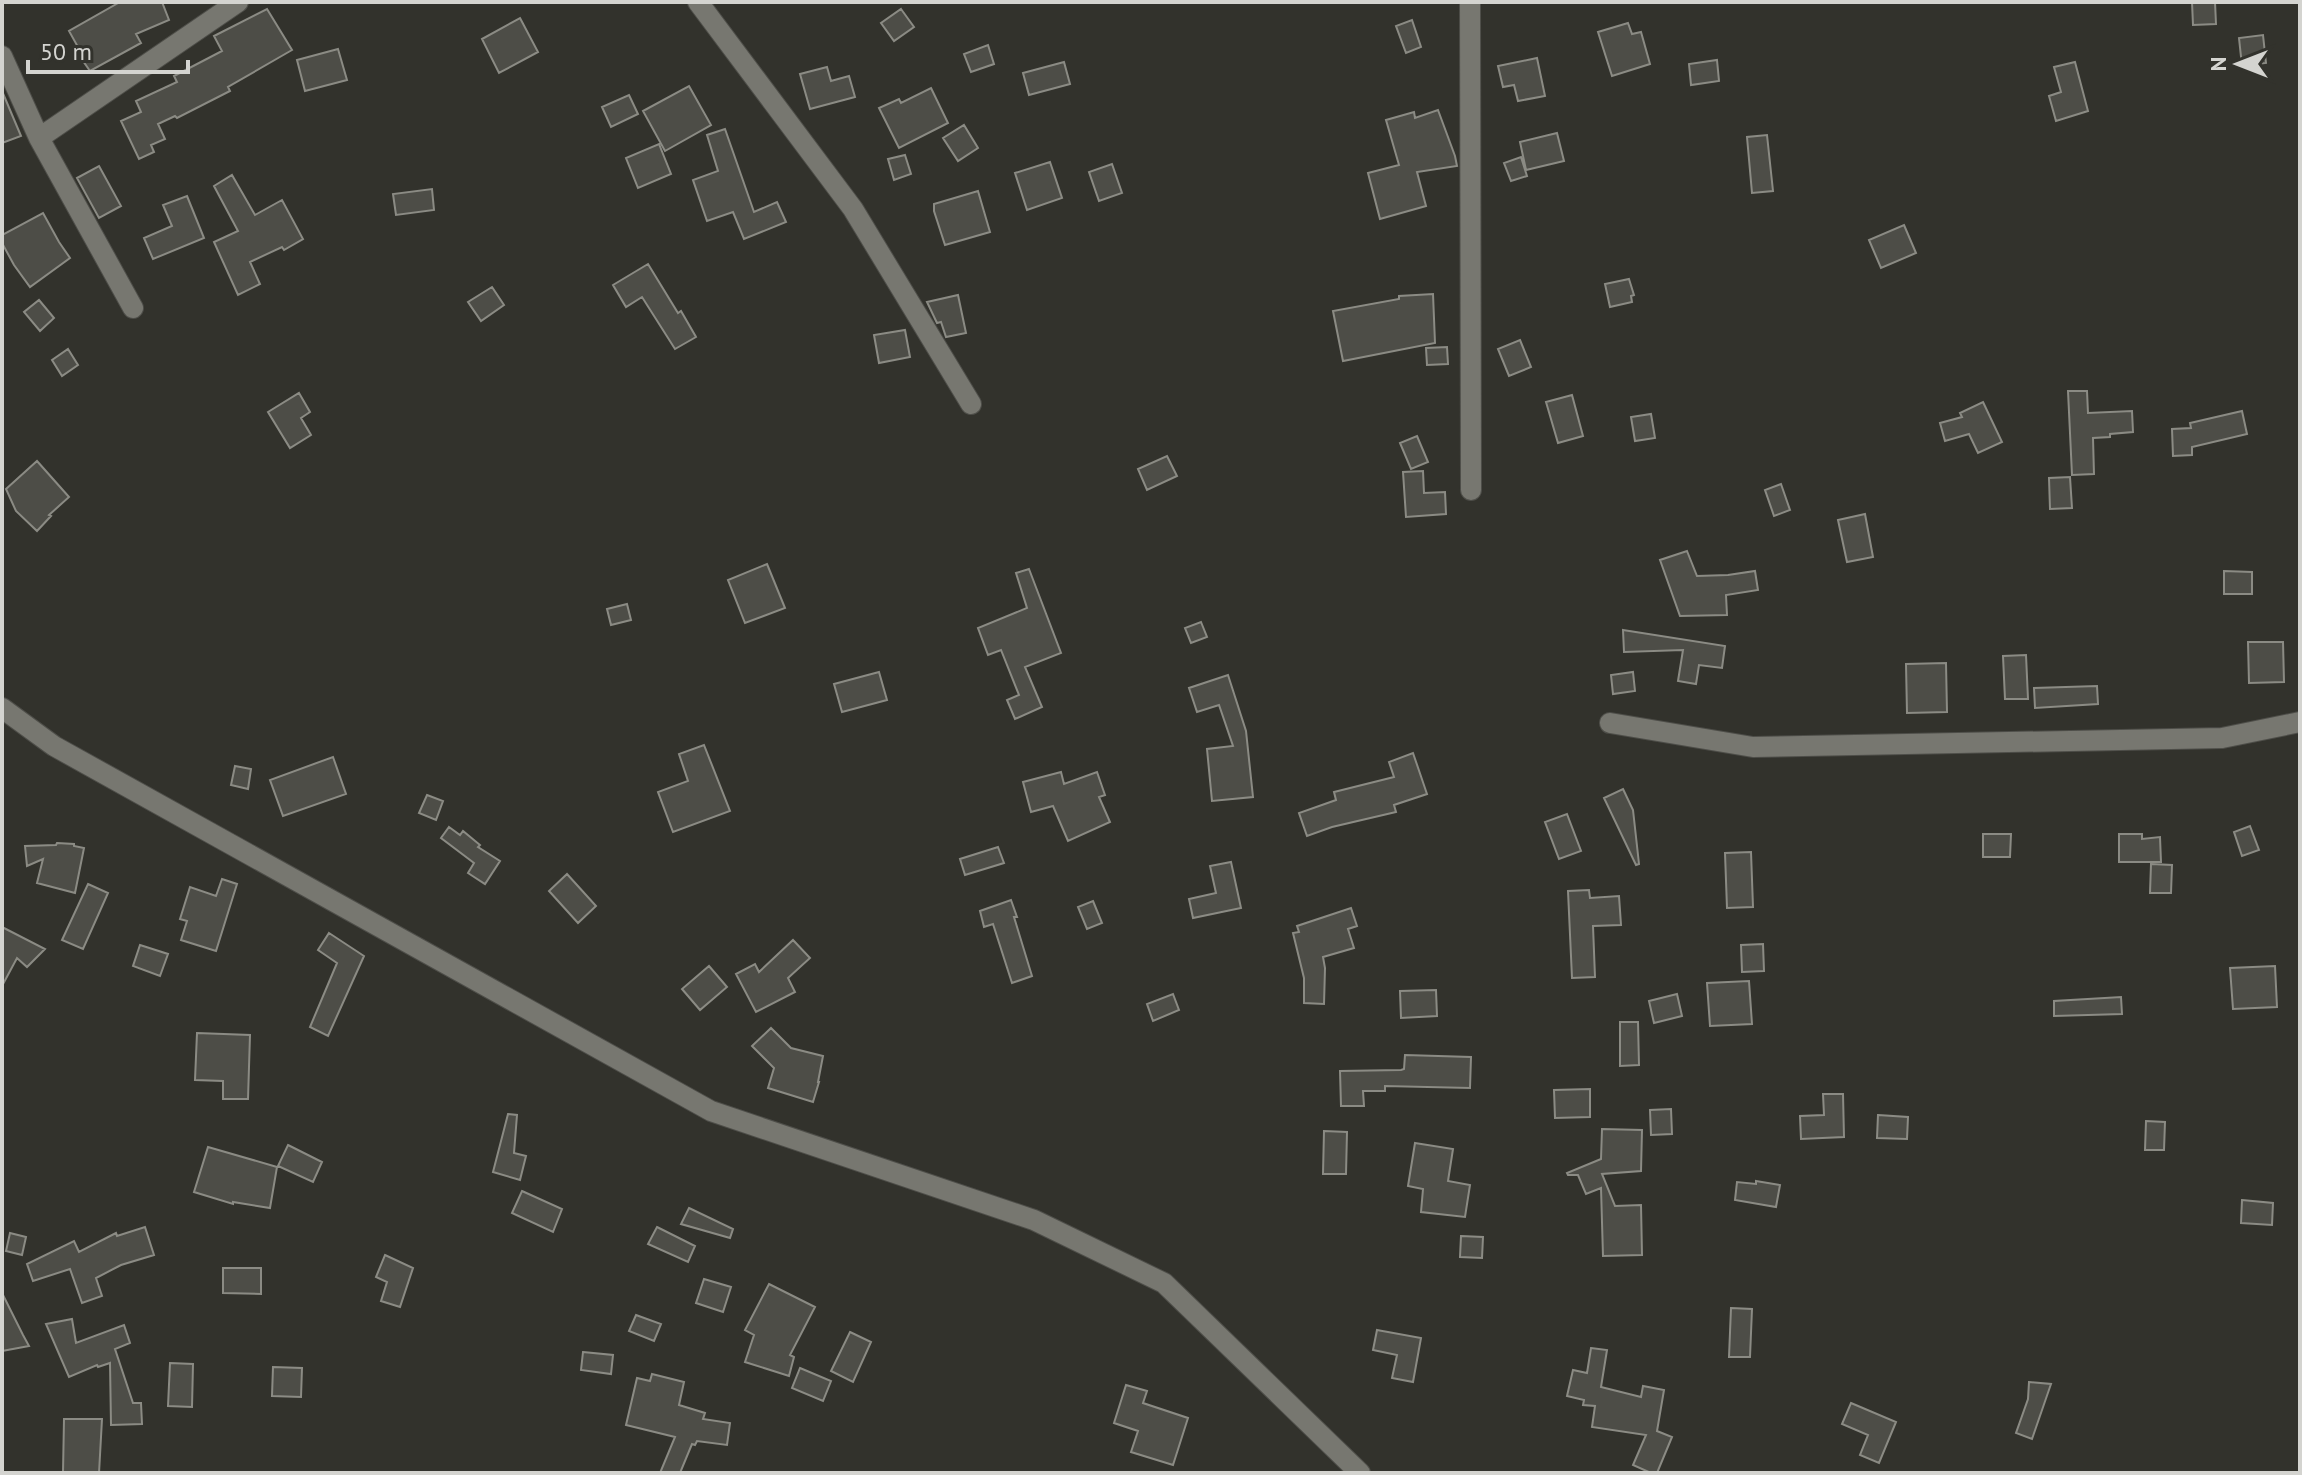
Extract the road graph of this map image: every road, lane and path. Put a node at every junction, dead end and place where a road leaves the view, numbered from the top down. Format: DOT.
graph roads {
  1 [pos="238,2"];
  2 [pos="698,2"];
  3 [pos="1470,2"];
  4 [pos="2,56"];
  5 [pos="39,138"];
  6 [pos="133,308"];
  7 [pos="971,404"];
  8 [pos="1471,490"];
  9 [pos="2,708"];
  10 [pos="2300,722"];
  11 [pos="1610,723"];
  12 [pos="1360,1473"];
  1 -- 5 [label="street"];
  2 -- 7 [label="street"];
  3 -- 8 [label="street"];
  4 -- 5 [label="street"];
  5 -- 6 [label="street"];
  9 -- 12 [label="street"];
  10 -- 11 [label="street"];
}
